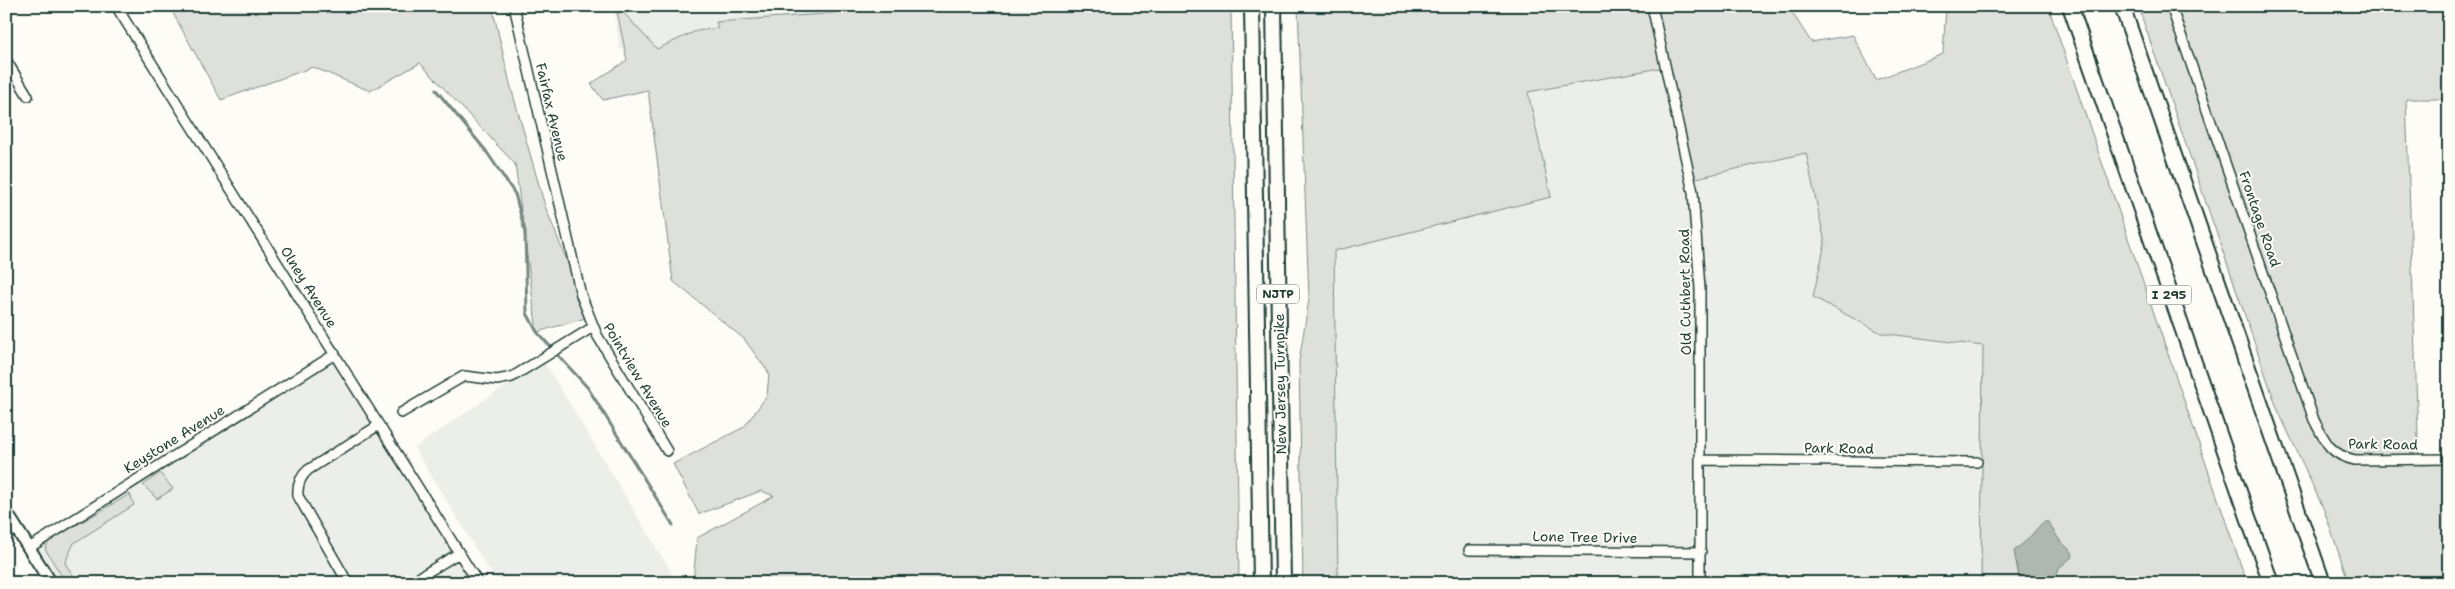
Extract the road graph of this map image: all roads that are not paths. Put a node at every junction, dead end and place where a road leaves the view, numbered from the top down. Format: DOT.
graph roads {
  1 [pos="116,6"];
  2 [pos="514,6"];
  3 [pos="1252,6"];
  4 [pos="1274,6"];
  5 [pos="1652,6"];
  6 [pos="2070,6"];
  7 [pos="2122,6"];
  8 [pos="2172,6"];
  9 [pos="6,60"];
  10 [pos="28,96"];
  11 [pos="564,224"];
  12 [pos="593,327"];
  13 [pos="335,354"];
  14 [pos="401,414"];
  15 [pos="379,424"];
  16 [pos="2324,440"];
  17 [pos="667,451"];
  18 [pos="2449,459"];
  19 [pos="1700,460"];
  20 [pos="1977,462"];
  21 [pos="6,512"];
  22 [pos="28,548"];
  23 [pos="1469,550"];
  24 [pos="1701,552"];
  25 [pos="459,553"];
  26 [pos="51,583"];
  27 [pos="348,583"];
  28 [pos="410,583"];
  29 [pos="478,583"];
  30 [pos="1261,583"];
  31 [pos="1283,583"];
  32 [pos="1700,583"];
  33 [pos="2270,583"];
  34 [pos="2323,583"];
  1 -- 13 [label="street, Olney Avenue"];
  2 -- 11 [label="street, Fairfax Avenue"];
  3 -- 30 [label="highway, New Jersey Turnpike / NJTP"];
  4 -- 31 [label="highway, New Jersey Turnpike / NJTP"];
  5 -- 19 [label="street, Old Cuthbert Road"];
  6 -- 33 [label="highway, I 295"];
  7 -- 34 [label="highway"];
  8 -- 16 [label="street, Frontage Road"];
  9 -- 10 [label="street"];
  11 -- 12 [label="street, Pointview Avenue"];
  12 -- 14 [label="street"];
  12 -- 17 [label="street, Pointview Avenue"];
  13 -- 15 [label="street, Olney Avenue"];
  13 -- 22 [label="street, Keystone Avenue"];
  15 -- 25 [label="street, Olney Avenue"];
  15 -- 27 [label="street"];
  16 -- 18 [label="street, Park Road"];
  19 -- 20 [label="street, Park Road"];
  19 -- 24 [label="street, Old Cuthbert Road"];
  21 -- 22 [label="main road"];
  22 -- 26 [label="main road"];
  23 -- 24 [label="street, Lone Tree Drive"];
  24 -- 32 [label="street, Old Cuthbert Road"];
  25 -- 28 [label="street"];
  25 -- 29 [label="street, Olney Avenue"];
}
